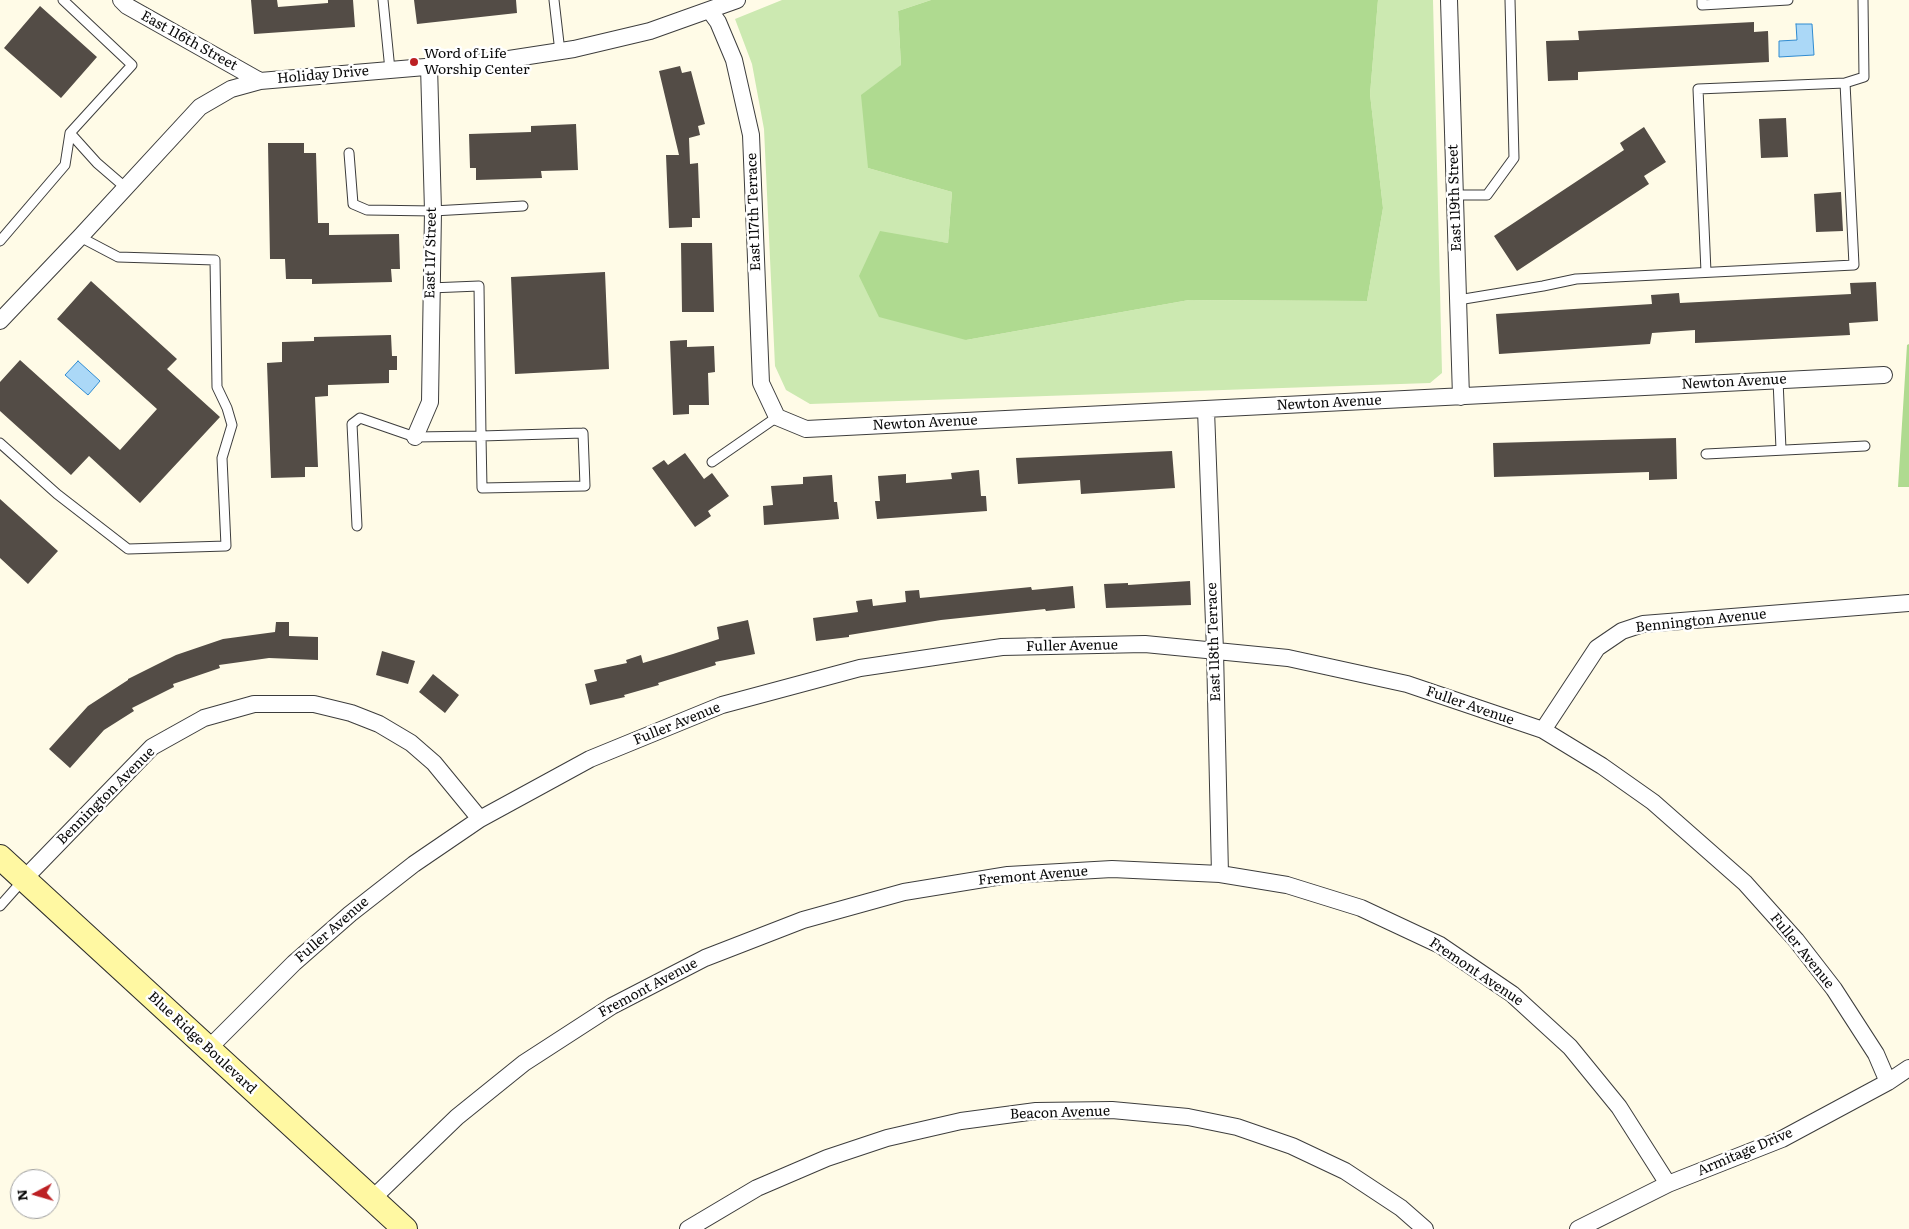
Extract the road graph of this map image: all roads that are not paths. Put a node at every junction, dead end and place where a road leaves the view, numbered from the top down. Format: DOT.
graph roads {
  1 [pos="62,0"];
  2 [pos="121,0"];
  3 [pos="383,0"];
  4 [pos="554,0"];
  5 [pos="737,0"];
  6 [pos="1449,0"];
  7 [pos="1510,0"];
  8 [pos="1702,0"];
  9 [pos="1788,0"];
  10 [pos="1862,0"];
  11 [pos="710,11"];
  12 [pos="560,52"];
  13 [pos="429,66"];
  14 [pos="390,70"];
  15 [pos="260,81"];
  16 [pos="1844,84"];
  17 [pos="70,133"];
  18 [pos="349,153"];
  19 [pos="126,188"];
  20 [pos="1455,195"];
  21 [pos="523,206"];
  22 [pos="433,211"];
  23 [pos="80,237"];
  24 [pos="0,241"];
  25 [pos="1706,272"];
  26 [pos="430,288"];
  27 [pos="1458,300"];
  28 [pos="0,321"];
  29 [pos="1884,375"];
  30 [pos="1778,380"];
  31 [pos="1461,396"];
  32 [pos="1206,410"];
  33 [pos="777,417"];
  34 [pos="481,436"];
  35 [pos="415,437"];
  36 [pos="0,443"];
  37 [pos="1866,446"];
  38 [pos="1781,449"];
  39 [pos="1706,454"];
  40 [pos="712,462"];
  41 [pos="357,526"];
  42 [pos="1909,603"];
  43 [pos="1215,651"];
  44 [pos="1543,730"];
  45 [pos="480,819"];
  46 [pos="0,857"];
  47 [pos="1220,874"];
  48 [pos="24,879"];
  49 [pos="0,906"];
  50 [pos="208,1049"];
  51 [pos="1909,1068"];
  52 [pos="1888,1082"];
  53 [pos="1668,1184"];
  54 [pos="372,1199"];
  55 [pos="405,1229"];
  56 [pos="688,1229"];
  57 [pos="1425,1229"];
  58 [pos="1578,1229"];
  1 -- 17 [label="lane"];
  2 -- 15 [label="street, East 116th Street"];
  3 -- 14 [label="lane"];
  4 -- 12 [label="lane"];
  5 -- 11 [label="street, Holiday Drive"];
  6 -- 20 [label="street, East 119th Street"];
  7 -- 20 [label="lane"];
  8 -- 9 [label="lane"];
  10 -- 16 [label="lane"];
  11 -- 12 [label="street, Holiday Drive"];
  11 -- 33 [label="street, East 117th Terrace"];
  12 -- 13 [label="street, Holiday Drive"];
  13 -- 14 [label="street, Holiday Drive"];
  13 -- 22 [label="street, East 117 Street"];
  14 -- 15 [label="street, Holiday Drive"];
  15 -- 19 [label="street, Holiday Drive"];
  16 -- 25 [label="lane"];
  16 -- 25 [label="lane"];
  17 -- 19 [label="lane"];
  17 -- 24 [label="lane"];
  18 -- 22 [label="lane"];
  19 -- 23 [label="street, Holiday Drive"];
  20 -- 27 [label="street, East 119th Street"];
  21 -- 22 [label="lane"];
  22 -- 26 [label="street, East 117 Street"];
  23 -- 28 [label="street, Holiday Drive"];
  23 -- 36 [label="lane"];
  25 -- 27 [label="lane"];
  26 -- 34 [label="lane"];
  26 -- 35 [label="street, East 117 Street"];
  27 -- 31 [label="street, East 119th Street"];
  29 -- 30 [label="street, Newton Avenue"];
  30 -- 31 [label="street, Newton Avenue"];
  30 -- 38 [label="lane"];
  31 -- 32 [label="street, Newton Avenue"];
  32 -- 33 [label="street, Newton Avenue"];
  32 -- 43 [label="street, East 118th Terrace"];
  33 -- 40 [label="lane"];
  34 -- 34 [label="lane"];
  34 -- 35 [label="lane"];
  35 -- 41 [label="lane"];
  37 -- 38 [label="lane"];
  38 -- 39 [label="lane"];
  42 -- 44 [label="street, Bennington Avenue"];
  43 -- 44 [label="street, Fuller Avenue"];
  43 -- 45 [label="street, Fuller Avenue"];
  43 -- 47 [label="street, East 118th Terrace"];
  44 -- 52 [label="street, Fuller Avenue"];
  45 -- 48 [label="street, Bennington Avenue"];
  45 -- 50 [label="street, Fuller Avenue"];
  46 -- 48 [label="main road, Blue Ridge Boulevard"];
  47 -- 53 [label="street, Fremont Avenue"];
  47 -- 54 [label="street, Fremont Avenue"];
  48 -- 49 [label="lane"];
  48 -- 50 [label="main road, Blue Ridge Boulevard"];
  50 -- 54 [label="main road, Blue Ridge Boulevard"];
  51 -- 52 [label="street, Armitage Drive"];
  52 -- 53 [label="street, Armitage Drive"];
  53 -- 58 [label="street, Armitage Drive"];
  54 -- 55 [label="main road, Blue Ridge Boulevard"];
  56 -- 57 [label="street, Beacon Avenue"];
}
